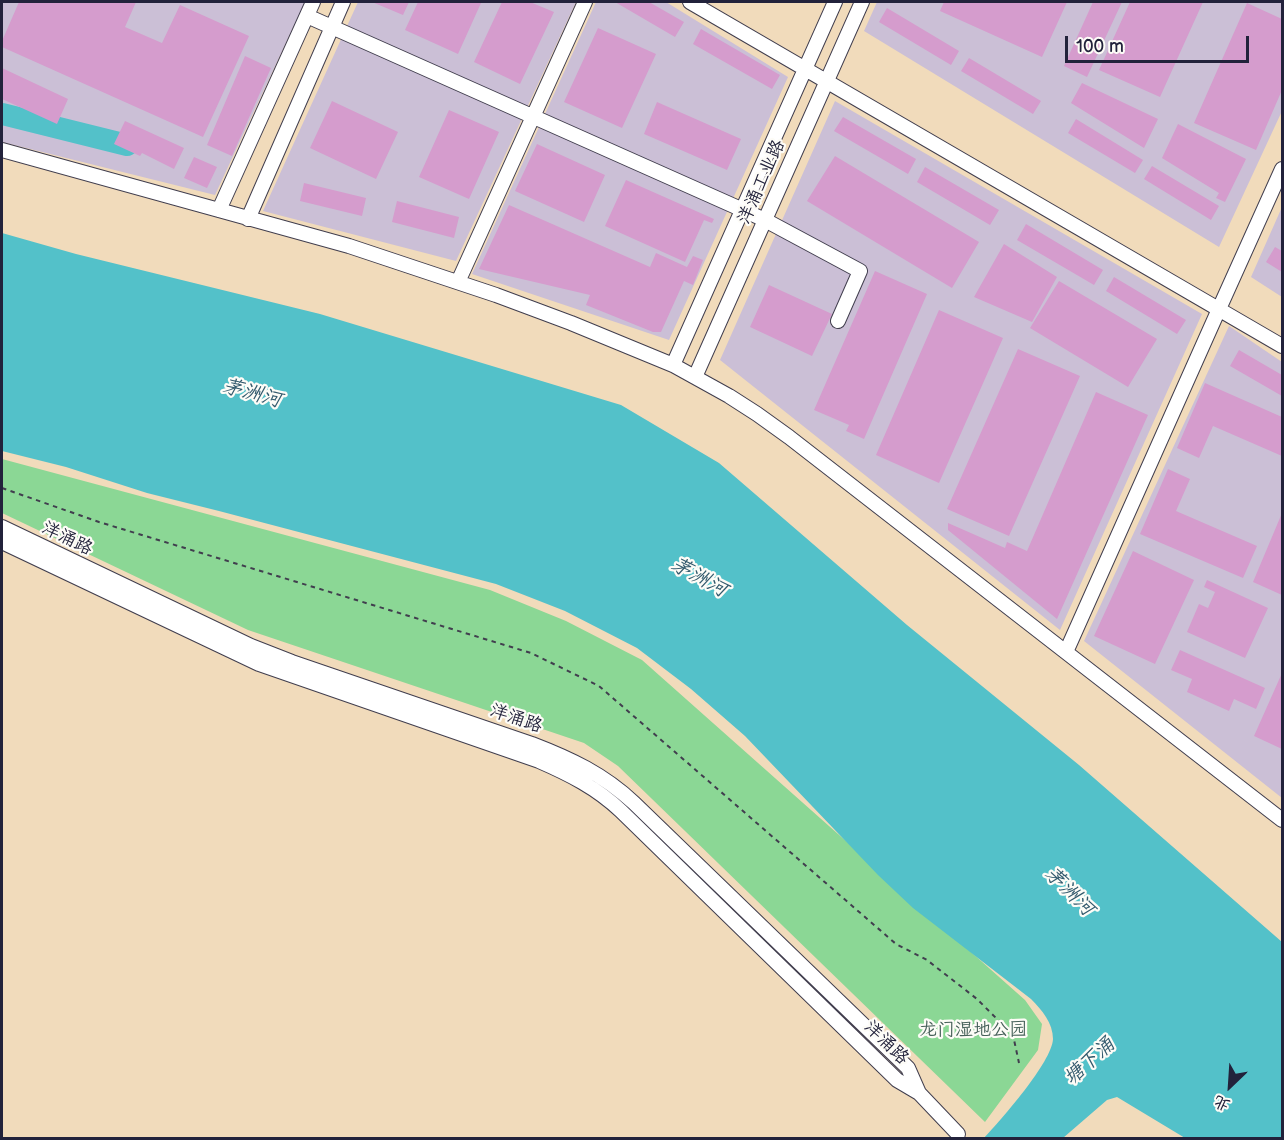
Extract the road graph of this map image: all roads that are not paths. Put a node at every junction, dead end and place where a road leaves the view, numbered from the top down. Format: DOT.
graph roads {
  1 [pos="314,2"];
  2 [pos="343,2"];
  3 [pos="585,2"];
  4 [pos="690,2"];
  5 [pos="835,2"];
  6 [pos="861,2"];
  7 [pos="307,16"];
  8 [pos="332,27"];
  9 [pos="806,68"];
  10 [pos="826,81"];
  11 [pos="533,115"];
  12 [pos="2,150"];
  13 [pos="1282,170"];
  14 [pos="219,210"];
  15 [pos="743,210"];
  16 [pos="248,219"];
  17 [pos="765,220"];
  18 [pos="458,282"];
  19 [pos="1219,309"];
  20 [pos="838,321"];
  21 [pos="1282,346"];
  22 [pos="673,365"];
  23 [pos="695,376"];
  24 [pos="2,527"];
  25 [pos="2,542"];
  26 [pos="1066,652"];
  27 [pos="1282,820"];
  28 [pos="919,1093"];
  29 [pos="958,1134"];
  1 -- 7 [label="street"];
  2 -- 8 [label="street"];
  3 -- 11 [label="street"];
  4 -- 9 [label="street"];
  5 -- 9 [label="street, 洋涌工业路"];
  6 -- 10 [label="street, 洋涌工业路"];
  7 -- 8 [label="street"];
  7 -- 14 [label="street"];
  8 -- 11 [label="street"];
  8 -- 16 [label="street"];
  9 -- 10 [label="street"];
  9 -- 15 [label="street, 洋涌工业路"];
  10 -- 17 [label="street, 洋涌工业路"];
  10 -- 19 [label="street"];
  11 -- 15 [label="street"];
  11 -- 18 [label="street"];
  12 -- 14 [label="street"];
  13 -- 19 [label="street"];
  14 -- 16 [label="street"];
  15 -- 17 [label="street"];
  15 -- 22 [label="street, 洋涌工业路"];
  16 -- 18 [label="street"];
  17 -- 20 [label="street"];
  17 -- 23 [label="street, 洋涌工业路"];
  18 -- 22 [label="street"];
  19 -- 21 [label="street"];
  19 -- 26 [label="street"];
  22 -- 23 [label="street"];
  23 -- 26 [label="street"];
  24 -- 28 [label="street, 洋涌路"];
  25 -- 28 [label="street, 洋涌路"];
  26 -- 27 [label="street"];
  28 -- 29 [label="street, 洋涌路"];
}
